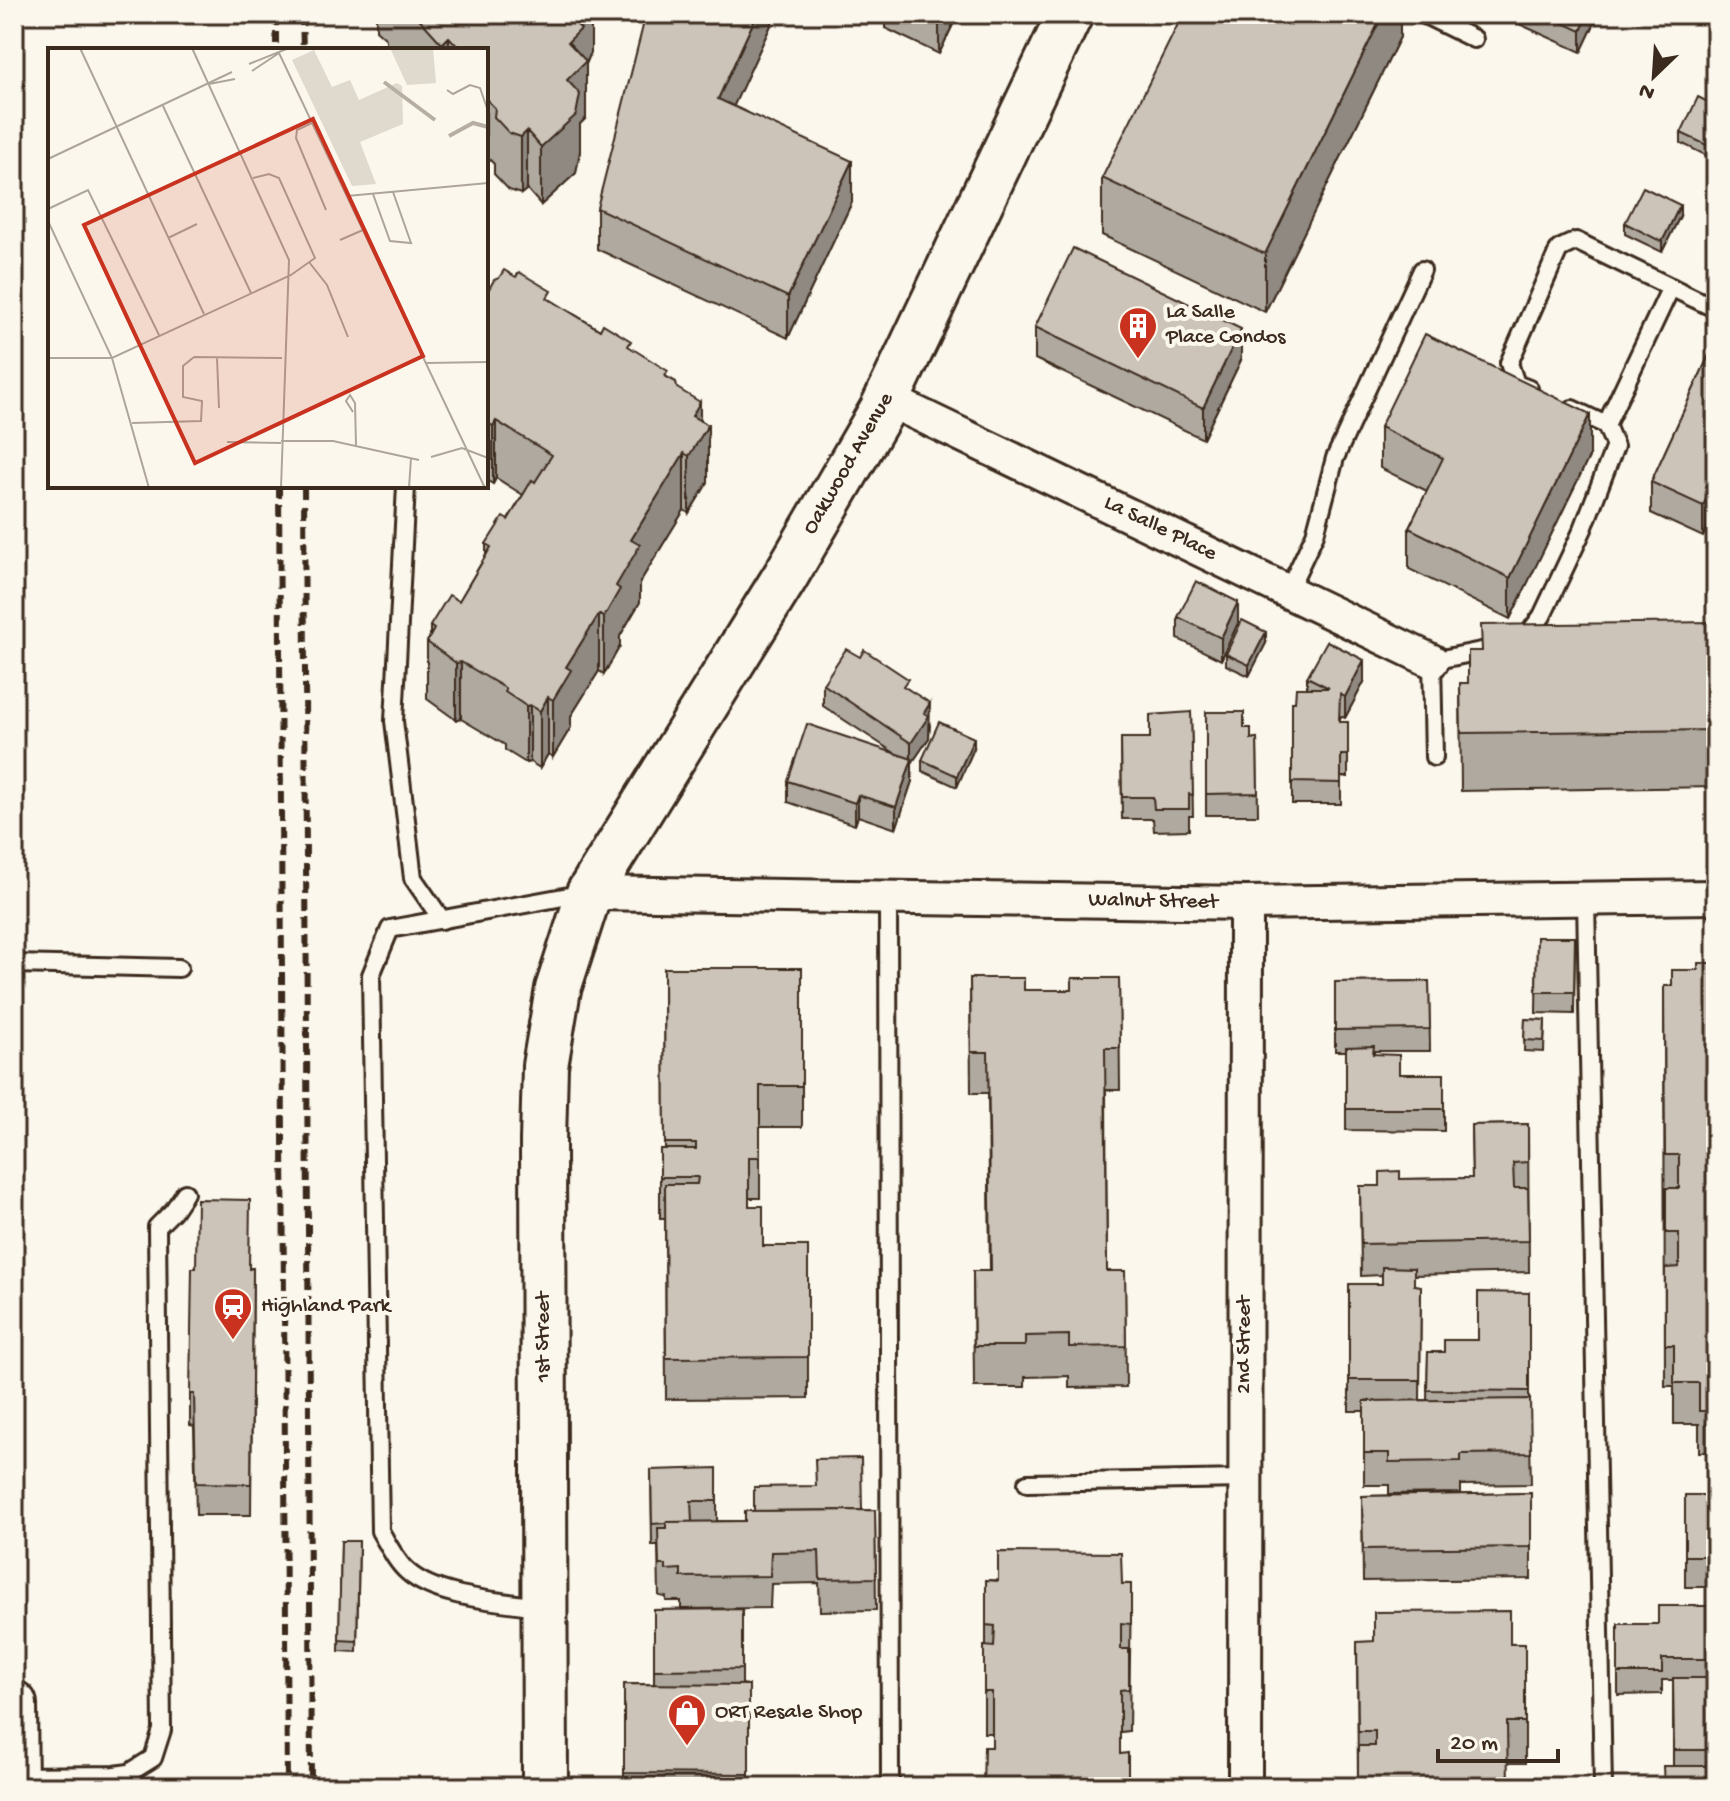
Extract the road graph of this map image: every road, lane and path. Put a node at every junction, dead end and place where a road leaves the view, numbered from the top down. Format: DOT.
graph roads {
  1 [pos="1070,14"];
  2 [pos="1423,14"];
  3 [pos="1474,39"];
  4 [pos="1422,270"];
  5 [pos="1671,287"];
  6 [pos="1716,309"];
  7 [pos="887,399"];
  8 [pos="1606,425"];
  9 [pos="406,488"];
  10 [pos="1288,591"];
  11 [pos="1432,661"];
  12 [pos="1434,757"];
  13 [pos="589,893"];
  14 [pos="888,897"];
  15 [pos="1716,897"];
  16 [pos="1586,899"];
  17 [pos="1246,903"];
  18 [pos="442,920"];
  19 [pos="14,964"];
  20 [pos="179,968"];
  21 [pos="185,1193"];
  22 [pos="1245,1479"];
  23 [pos="1027,1483"];
  24 [pos="546,1608"];
  25 [pos="14,1704"];
  26 [pos="15,1776"];
  27 [pos="15,1787"];
  28 [pos="545,1787"];
  29 [pos="890,1787"];
  30 [pos="1245,1787"];
  31 [pos="1603,1787"];
  1 -- 7 [label="street, Oakwood Avenue"];
  2 -- 3 [label="lane"];
  4 -- 10 [label="lane"];
  5 -- 6 [label="lane"];
  5 -- 8 [label="lane"];
  5 -- 8 [label="lane"];
  7 -- 10 [label="street, La Salle Place"];
  7 -- 13 [label="street, Oakwood Avenue"];
  8 -- 11 [label="lane"];
  9 -- 18 [label="lane"];
  10 -- 11 [label="street, La Salle Place"];
  11 -- 12 [label="lane"];
  13 -- 14 [label="street, Walnut Street"];
  13 -- 18 [label="lane"];
  13 -- 24 [label="street, 1st Street"];
  14 -- 17 [label="street, Walnut Street"];
  14 -- 29 [label="lane"];
  15 -- 16 [label="street, Walnut Street"];
  16 -- 17 [label="street, Walnut Street"];
  16 -- 31 [label="lane"];
  17 -- 22 [label="street, 2nd Street"];
  18 -- 24 [label="lane"];
  19 -- 20 [label="lane"];
  21 -- 26 [label="lane"];
  22 -- 23 [label="lane"];
  22 -- 30 [label="street, 2nd Street"];
  24 -- 28 [label="street, 1st Street"];
  25 -- 26 [label="street"];
  26 -- 27 [label="street"];
}
